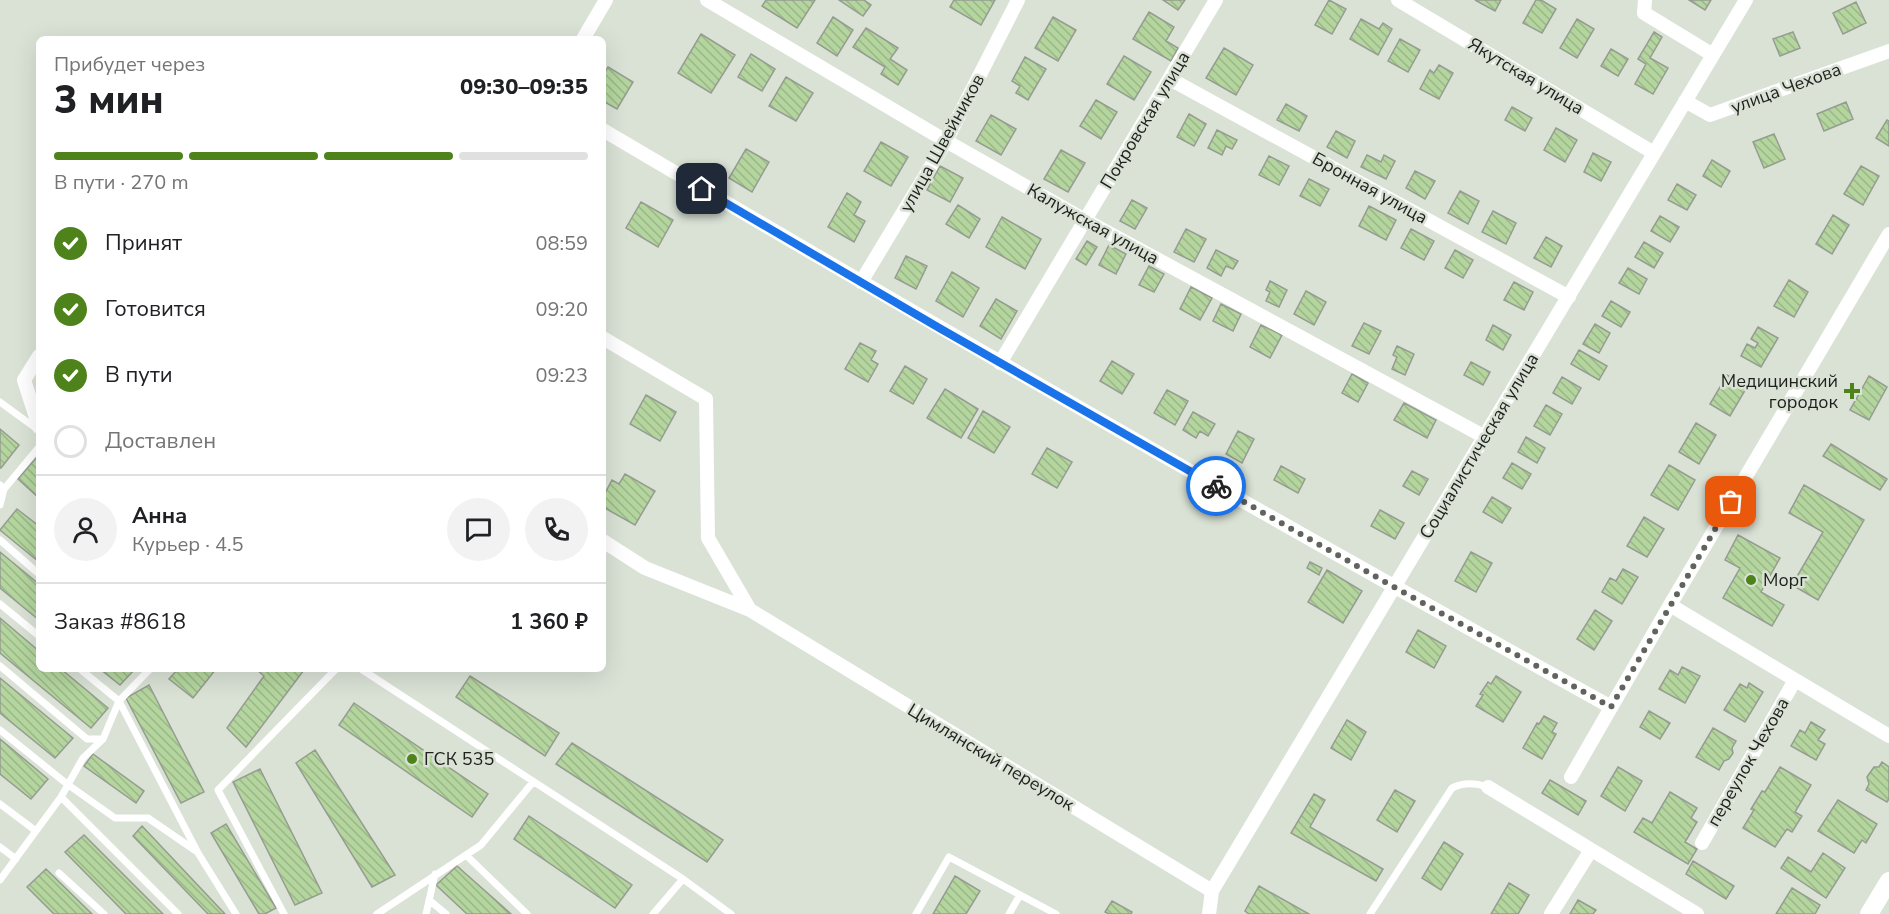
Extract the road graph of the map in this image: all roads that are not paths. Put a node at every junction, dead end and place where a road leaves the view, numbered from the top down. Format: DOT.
graph roads {
  1 [pos="606,0"];
  2 [pos="707,0"];
  3 [pos="1018,0"];
  4 [pos="1216,0"];
  5 [pos="1398,0"];
  6 [pos="1645,0"];
  7 [pos="1746,0"];
  8 [pos="1423,6"];
  9 [pos="586,36"];
  10 [pos="1889,51"];
  11 [pos="1713,55"];
  12 [pos="1170,79"];
  13 [pos="1685,101"];
  14 [pos="606,132"];
  15 [pos="946,141"];
  16 [pos="1654,153"];
  17 [pos="1085,220"];
  18 [pos="1889,234"];
  19 [pos="861,282"];
  20 [pos="1569,297"];
  21 [pos="606,340"];
  22 [pos="36,361"];
  23 [pos="1000,363"];
  24 [pos="0,402"];
  25 [pos="36,419"];
  26 [pos="36,427"];
  27 [pos="1485,437"];
  28 [pos="36,450"];
  29 [pos="1,489"];
  30 [pos="0,506"];
  31 [pos="0,540"];
  32 [pos="606,543"];
  33 [pos="36,571"];
  34 [pos="1394,587"];
  35 [pos="0,604"];
  36 [pos="1670,605"];
  37 [pos="750,610"];
  38 [pos="36,634"];
  39 [pos="0,666"];
  40 [pos="84,672"];
  41 [pos="146,672"];
  42 [pos="333,672"];
  43 [pos="366,672"];
  44 [pos="1795,680"];
  45 [pos="119,701"];
  46 [pos="1611,707"];
  47 [pos="0,730"];
  48 [pos="1889,736"];
  49 [pos="103,739"];
  50 [pos="1571,777"];
  51 [pos="533,782"];
  52 [pos="67,784"];
  53 [pos="1488,787"];
  54 [pos="61,797"];
  55 [pos="0,804"];
  56 [pos="36,831"];
  57 [pos="1702,843"];
  58 [pos="0,847"];
  59 [pos="1591,850"];
  60 [pos="198,853"];
  61 [pos="466,855"];
  62 [pos="16,859"];
  63 [pos="58,873"];
  64 [pos="435,874"];
  65 [pos="683,879"];
  66 [pos="0,880"];
  67 [pos="1889,880"];
  68 [pos="1212,891"];
  69 [pos="1020,895"];
  70 [pos="429,900"];
  71 [pos="655,912"];
  72 [pos="104,914"];
  73 [pos="178,914"];
  74 [pos="236,914"];
  75 [pos="284,914"];
  76 [pos="377,914"];
  77 [pos="426,914"];
  78 [pos="446,914"];
  79 [pos="527,914"];
  80 [pos="664,914"];
  81 [pos="731,914"];
  82 [pos="916,914"];
  83 [pos="1009,914"];
  84 [pos="1056,914"];
  85 [pos="1209,914"];
  86 [pos="1370,914"];
  87 [pos="1551,914"];
  88 [pos="1697,914"];
  89 [pos="1869,914"];
  1 -- 9 [label="street"];
  2 -- 15 [label="street, Калужская улица"];
  3 -- 15 [label="street, улица Швейников"];
  4 -- 12 [label="street, Покровская улица"];
  5 -- 8 [label="street, Якутская улица"];
  6 -- 11 [label="street"];
  7 -- 11 [label="street, Социалистическая улица"];
  8 -- 16 [label="street, Якутская улица"];
  10 -- 13 [label="street, улица Чехова"];
  11 -- 13 [label="street, Социалистическая улица"];
  12 -- 17 [label="street, Покровская улица"];
  12 -- 20 [label="street, Бронная улица"];
  13 -- 16 [label="street, Социалистическая улица"];
  14 -- 19 [label="street"];
  15 -- 17 [label="street, Калужская улица"];
  15 -- 19 [label="street, улица Швейников"];
  16 -- 20 [label="street, Социалистическая улица"];
  17 -- 23 [label="street, Покровская улица"];
  17 -- 27 [label="street, Калужская улица"];
  18 -- 36 [label="street"];
  19 -- 23 [label="street"];
  20 -- 27 [label="street, Социалистическая улица"];
  21 -- 37 [label="street"];
  22 -- 25 [label="street"];
  23 -- 34 [label="street"];
  24 -- 26 [label="lane"];
  27 -- 34 [label="street, Социалистическая улица"];
  28 -- 29 [label="lane"];
  29 -- 30 [label="lane"];
  31 -- 33 [label="lane"];
  32 -- 37 [label="street, Цимлянский переулок"];
  34 -- 46 [label="street"];
  34 -- 68 [label="street, Социалистическая улица"];
  35 -- 38 [label="lane"];
  36 -- 44 [label="street"];
  36 -- 46 [label="street"];
  37 -- 68 [label="street, Цимлянский переулок"];
  39 -- 49 [label="lane"];
  40 -- 45 [label="lane"];
  41 -- 45 [label="lane"];
  42 -- 75 [label="lane"];
  43 -- 51 [label="lane"];
  44 -- 48 [label="street"];
  44 -- 57 [label="street, переулок Чехова"];
  45 -- 49 [label="lane"];
  45 -- 60 [label="lane"];
  46 -- 50 [label="street"];
  47 -- 52 [label="lane"];
  49 -- 52 [label="lane"];
  51 -- 61 [label="lane"];
  51 -- 65 [label="lane"];
  52 -- 54 [label="lane"];
  52 -- 60 [label="lane"];
  53 -- 59 [label="street"];
  53 -- 86 [label="lane"];
  54 -- 56 [label="lane"];
  54 -- 73 [label="lane"];
  55 -- 56 [label="lane"];
  56 -- 62 [label="lane"];
  58 -- 62 [label="lane"];
  59 -- 87 [label="street"];
  59 -- 88 [label="street"];
  60 -- 74 [label="lane"];
  61 -- 64 [label="lane"];
  61 -- 79 [label="lane"];
  62 -- 66 [label="lane"];
  63 -- 72 [label="lane"];
  64 -- 70 [label="lane"];
  64 -- 76 [label="lane"];
  65 -- 71 [label="lane"];
  65 -- 81 [label="lane"];
  67 -- 89 [label="main road"];
  68 -- 85 [label="street"];
  69 -- 82 [label="lane"];
  69 -- 83 [label="lane"];
  69 -- 84 [label="lane"];
  70 -- 77 [label="lane"];
  70 -- 78 [label="lane"];
  71 -- 80 [label="lane"];
}
